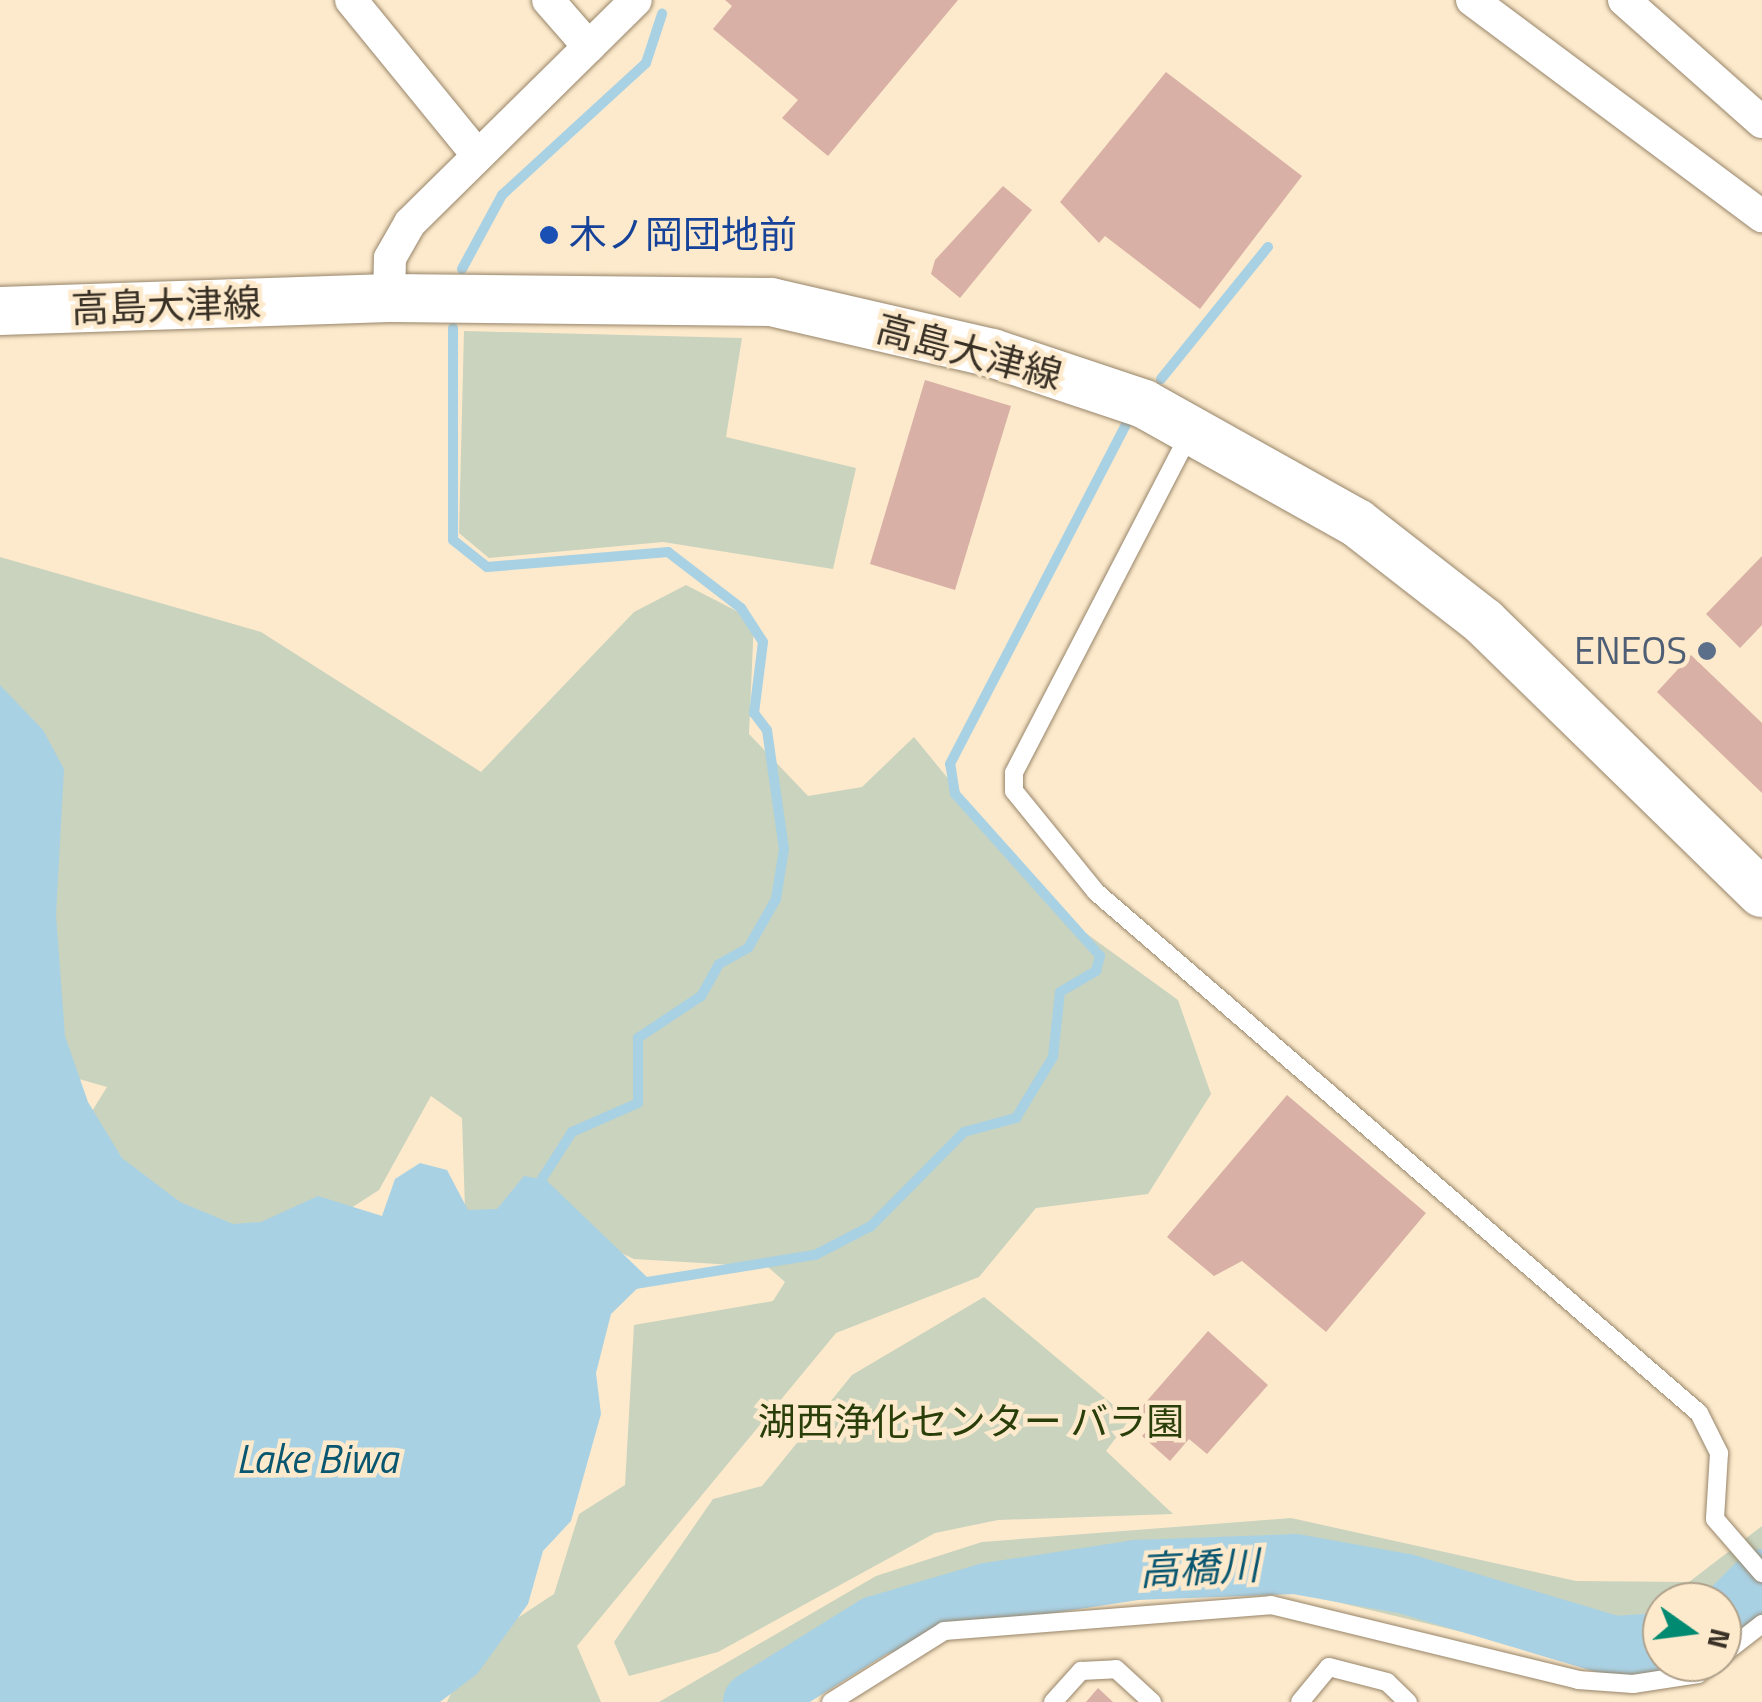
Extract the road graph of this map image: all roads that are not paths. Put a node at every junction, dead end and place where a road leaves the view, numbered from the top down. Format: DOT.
graph roads {
  1 [pos="351,0"];
  2 [pos="548,0"];
  3 [pos="636,0"];
  4 [pos="1472,0"];
  5 [pos="1624,0"];
  6 [pos="590,47"];
  7 [pos="1762,122"];
  8 [pos="475,152"];
  9 [pos="1762,216"];
  10 [pos="389,298"];
  11 [pos="0,311"];
  12 [pos="1192,428"];
  13 [pos="1762,894"];
  14 [pos="1762,1573"];
  15 [pos="1762,1624"];
  16 [pos="1742,1640"];
  17 [pos="1647,1682"];
  18 [pos="831,1702"];
  19 [pos="1054,1702"];
  20 [pos="1152,1702"];
  21 [pos="1300,1702"];
  22 [pos="1408,1702"];
  1 -- 8 [label="street"];
  2 -- 6 [label="street"];
  3 -- 6 [label="street"];
  4 -- 9 [label="street"];
  5 -- 7 [label="street"];
  6 -- 8 [label="street"];
  8 -- 10 [label="street"];
  10 -- 11 [label="main road, 高島大津線"];
  10 -- 12 [label="main road, 高島大津線"];
  12 -- 13 [label="main road, 高島大津線"];
  12 -- 14 [label="lane"];
  15 -- 16 [label="lane"];
  17 -- 18 [label="lane"];
  19 -- 20 [label="lane"];
  21 -- 22 [label="lane"];
}
